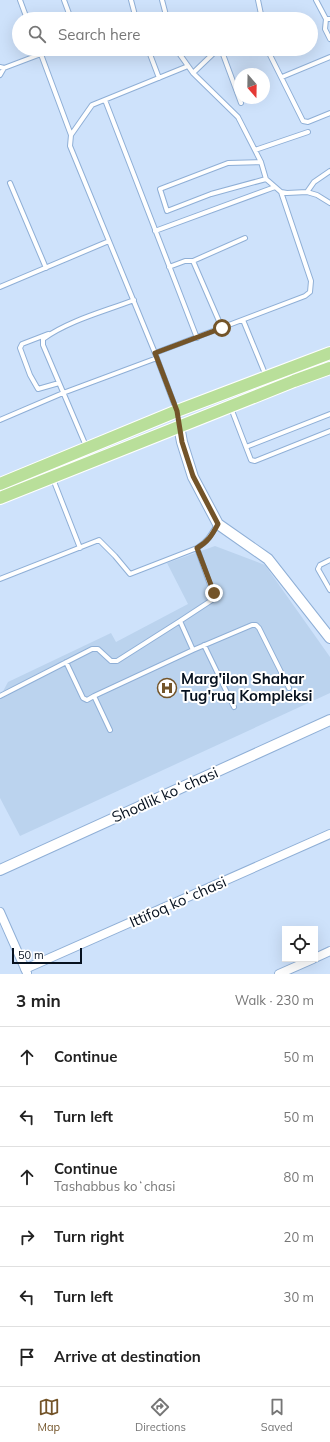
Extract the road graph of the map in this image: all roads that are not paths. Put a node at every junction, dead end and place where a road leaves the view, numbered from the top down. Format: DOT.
graph roads {
  1 [pos="20,0"];
  2 [pos="64,0"];
  3 [pos="131,0"];
  4 [pos="162,0"];
  5 [pos="258,0"];
  6 [pos="316,0"];
  7 [pos="67,8"];
  8 [pos="62,10"];
  9 [pos="25,12"];
  10 [pos="68,12"];
  11 [pos="134,12"];
  12 [pos="165,12"];
  13 [pos="261,12"];
  14 [pos="328,19"];
  15 [pos="330,39"];
  16 [pos="28,56"];
  17 [pos="42,56"];
  18 [pos="151,56"];
  19 [pos="181,56"];
  20 [pos="211,56"];
  21 [pos="224,56"];
  22 [pos="271,56"];
  23 [pos="330,57"];
  24 [pos="188,66"];
  25 [pos="2,67"];
  26 [pos="193,73"];
  27 [pos="0,75"];
  28 [pos="282,77"];
  29 [pos="159,78"];
  30 [pos="234,84"];
  31 [pos="105,100"];
  32 [pos="330,113"];
  33 [pos="308,132"];
  34 [pos="71,135"];
  35 [pos="255,150"];
  36 [pos="262,162"];
  37 [pos="330,171"];
  38 [pos="266,178"];
  39 [pos="10,183"];
  40 [pos="275,187"];
  41 [pos="280,192"];
  42 [pos="307,192"];
  43 [pos="330,203"];
  44 [pos="155,231"];
  45 [pos="245,238"];
  46 [pos="109,241"];
  47 [pos="193,261"];
  48 [pos="169,267"];
  49 [pos="46,268"];
  50 [pos="0,287"];
  51 [pos="134,300"];
  52 [pos="243,320"];
  53 [pos="222,328"];
  54 [pos="54,332"];
  55 [pos="197,338"];
  56 [pos="155,353"];
  57 [pos="330,353"];
  58 [pos="157,358"];
  59 [pos="330,368"];
  60 [pos="266,377"];
  61 [pos="59,383"];
  62 [pos="64,393"];
  63 [pos="230,406"];
  64 [pos="177,411"];
  65 [pos="330,414"];
  66 [pos="0,420"];
  67 [pos="179,426"];
  68 [pos="330,431"];
  69 [pos="246,447"];
  70 [pos="87,448"];
  71 [pos="52,477"];
  72 [pos="0,484"];
  73 [pos="0,498"];
  74 [pos="218,524"];
  75 [pos="80,548"];
  76 [pos="197,548"];
  77 [pos="330,560"];
  78 [pos="0,579"];
  79 [pos="330,590"];
  80 [pos="180,621"];
  81 [pos="328,633"];
  82 [pos="204,645"];
  83 [pos="193,650"];
  84 [pos="66,662"];
  85 [pos="289,688"];
  86 [pos="0,696"];
  87 [pos="94,696"];
  88 [pos="234,707"];
  89 [pos="330,720"];
  90 [pos="110,730"];
  91 [pos="330,834"];
  92 [pos="0,870"];
  93 [pos="0,912"];
  94 [pos="330,953"];
  95 [pos="318,958"];
  96 [pos="307,962"];
  97 [pos="26,972"];
  98 [pos="279,974"];
  1 -- 9 [label="lane"];
  2 -- 7 [label="lane"];
  3 -- 11 [label="lane"];
  4 -- 12 [label="lane"];
  5 -- 13 [label="lane"];
  6 -- 14 [label="lane"];
  7 -- 8 [label="lane"];
  7 -- 10 [label="lane"];
  14 -- 15 [label="lane"];
  16 -- 25 [label="lane"];
  17 -- 34 [label="lane"];
  18 -- 29 [label="lane"];
  19 -- 24 [label="lane"];
  20 -- 26 [label="lane"];
  21 -- 30 [label="lane"];
  22 -- 28 [label="lane"];
  23 -- 28 [label="lane"];
  24 -- 26 [label="lane"];
  24 -- 29 [label="lane"];
  25 -- 27 [label="lane"];
  26 -- 35 [label="lane"];
  28 -- 32 [label="lane"];
  29 -- 31 [label="lane"];
  31 -- 34 [label="lane"];
  31 -- 44 [label="lane"];
  33 -- 35 [label="lane"];
  34 -- 46 [label="lane"];
  35 -- 36 [label="lane"];
  36 -- 38 [label="lane"];
  36 -- 38 [label="lane"];
  37 -- 42 [label="lane"];
  38 -- 40 [label="lane"];
  39 -- 49 [label="lane"];
  40 -- 41 [label="lane"];
  40 -- 44 [label="lane"];
  41 -- 42 [label="lane"];
  41 -- 52 [label="lane"];
  42 -- 43 [label="lane"];
  44 -- 48 [label="lane"];
  45 -- 47 [label="lane"];
  46 -- 49 [label="lane"];
  46 -- 51 [label="lane"];
  47 -- 48 [label="lane"];
  47 -- 53 [label="lane"];
  48 -- 55 [label="lane"];
  49 -- 50 [label="lane"];
  51 -- 54 [label="lane"];
  51 -- 56 [label="lane"];
  52 -- 53 [label="lane"];
  52 -- 60 [label="lane"];
  53 -- 55 [label="lane"];
  54 -- 61 [label="lane"];
  54 -- 61 [label="lane"];
  55 -- 56 [label="lane"];
  56 -- 58 [label="lane"];
  57 -- 60 [label="main road"];
  58 -- 62 [label="lane"];
  58 -- 64 [label="lane"];
  59 -- 63 [label="main road"];
  60 -- 64 [label="main road"];
  61 -- 62 [label="lane"];
  62 -- 66 [label="lane"];
  62 -- 70 [label="lane"];
  63 -- 67 [label="main road"];
  63 -- 69 [label="lane"];
  64 -- 67 [label="main road"];
  64 -- 70 [label="main road"];
  65 -- 69 [label="lane"];
  67 -- 71 [label="main road"];
  67 -- 74 [label="street"];
  68 -- 69 [label="lane"];
  70 -- 72 [label="main road"];
  71 -- 73 [label="main road"];
  71 -- 75 [label="lane"];
  74 -- 76 [label="lane"];
  74 -- 81 [label="street"];
  75 -- 76 [label="lane"];
  75 -- 78 [label="lane"];
  76 -- 80 [label="lane"];
  77 -- 79 [label="lane"];
  80 -- 83 [label="lane"];
  80 -- 84 [label="lane"];
  82 -- 83 [label="lane"];
  82 -- 85 [label="lane"];
  82 -- 88 [label="lane"];
  83 -- 87 [label="lane"];
  84 -- 86 [label="lane"];
  84 -- 87 [label="lane"];
  87 -- 90 [label="lane"];
  89 -- 92 [label="street, Shodlik koʻchasi"];
  91 -- 97 [label="street, Ittifoq koʻchasi"];
  93 -- 97 [label="street"];
  94 -- 95 [label="street"];
  96 -- 98 [label="street"];
}
